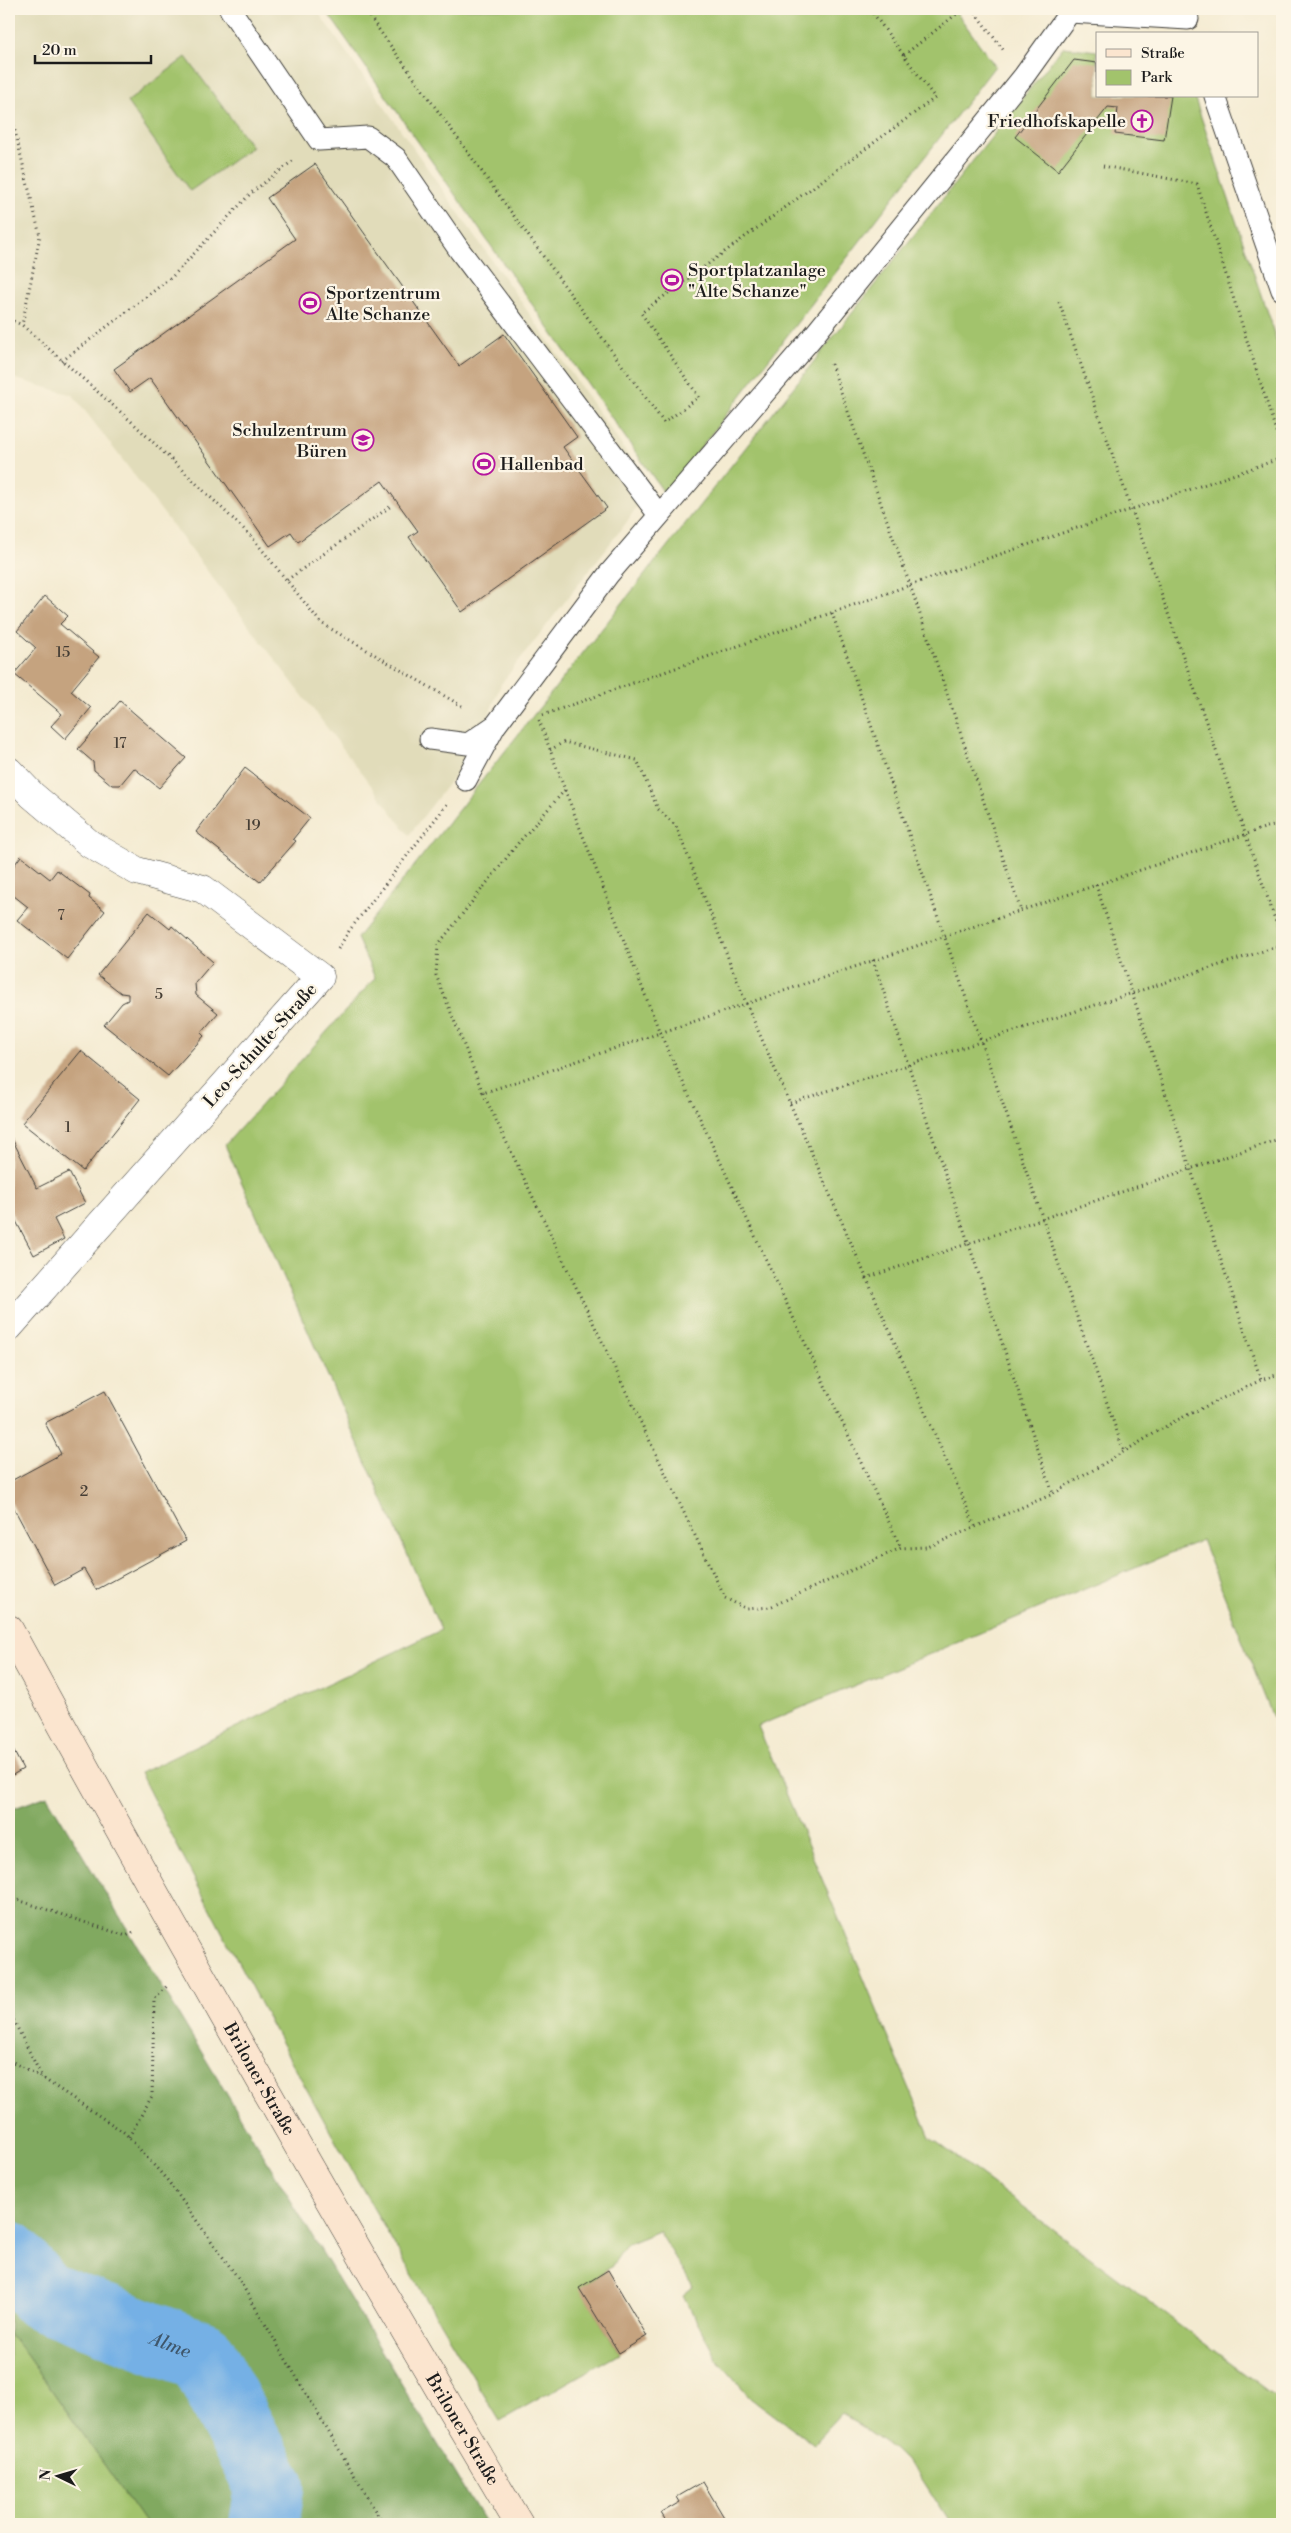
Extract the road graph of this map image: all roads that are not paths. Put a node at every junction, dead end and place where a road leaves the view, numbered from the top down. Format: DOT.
graph roads {
  1 [pos="230,9"];
  2 [pos="1069,10"];
  3 [pos="1189,20"];
  4 [pos="1216,98"];
  5 [pos="1282,290"];
  6 [pos="659,515"];
  7 [pos="495,726"];
  8 [pos="430,739"];
  9 [pos="9,771"];
  10 [pos="466,780"];
  11 [pos="9,1328"];
  12 [pos="9,1629"];
  13 [pos="519,2524"];
  1 -- 6 [label="lane"];
  2 -- 3 [label="lane"];
  2 -- 6 [label="lane"];
  4 -- 5 [label="lane"];
  6 -- 7 [label="lane"];
  7 -- 8 [label="lane"];
  7 -- 10 [label="lane"];
  9 -- 11 [label="street, Leo-Schulte-Straße"];
  12 -- 13 [label="main road, Briloner Straße"];
}
